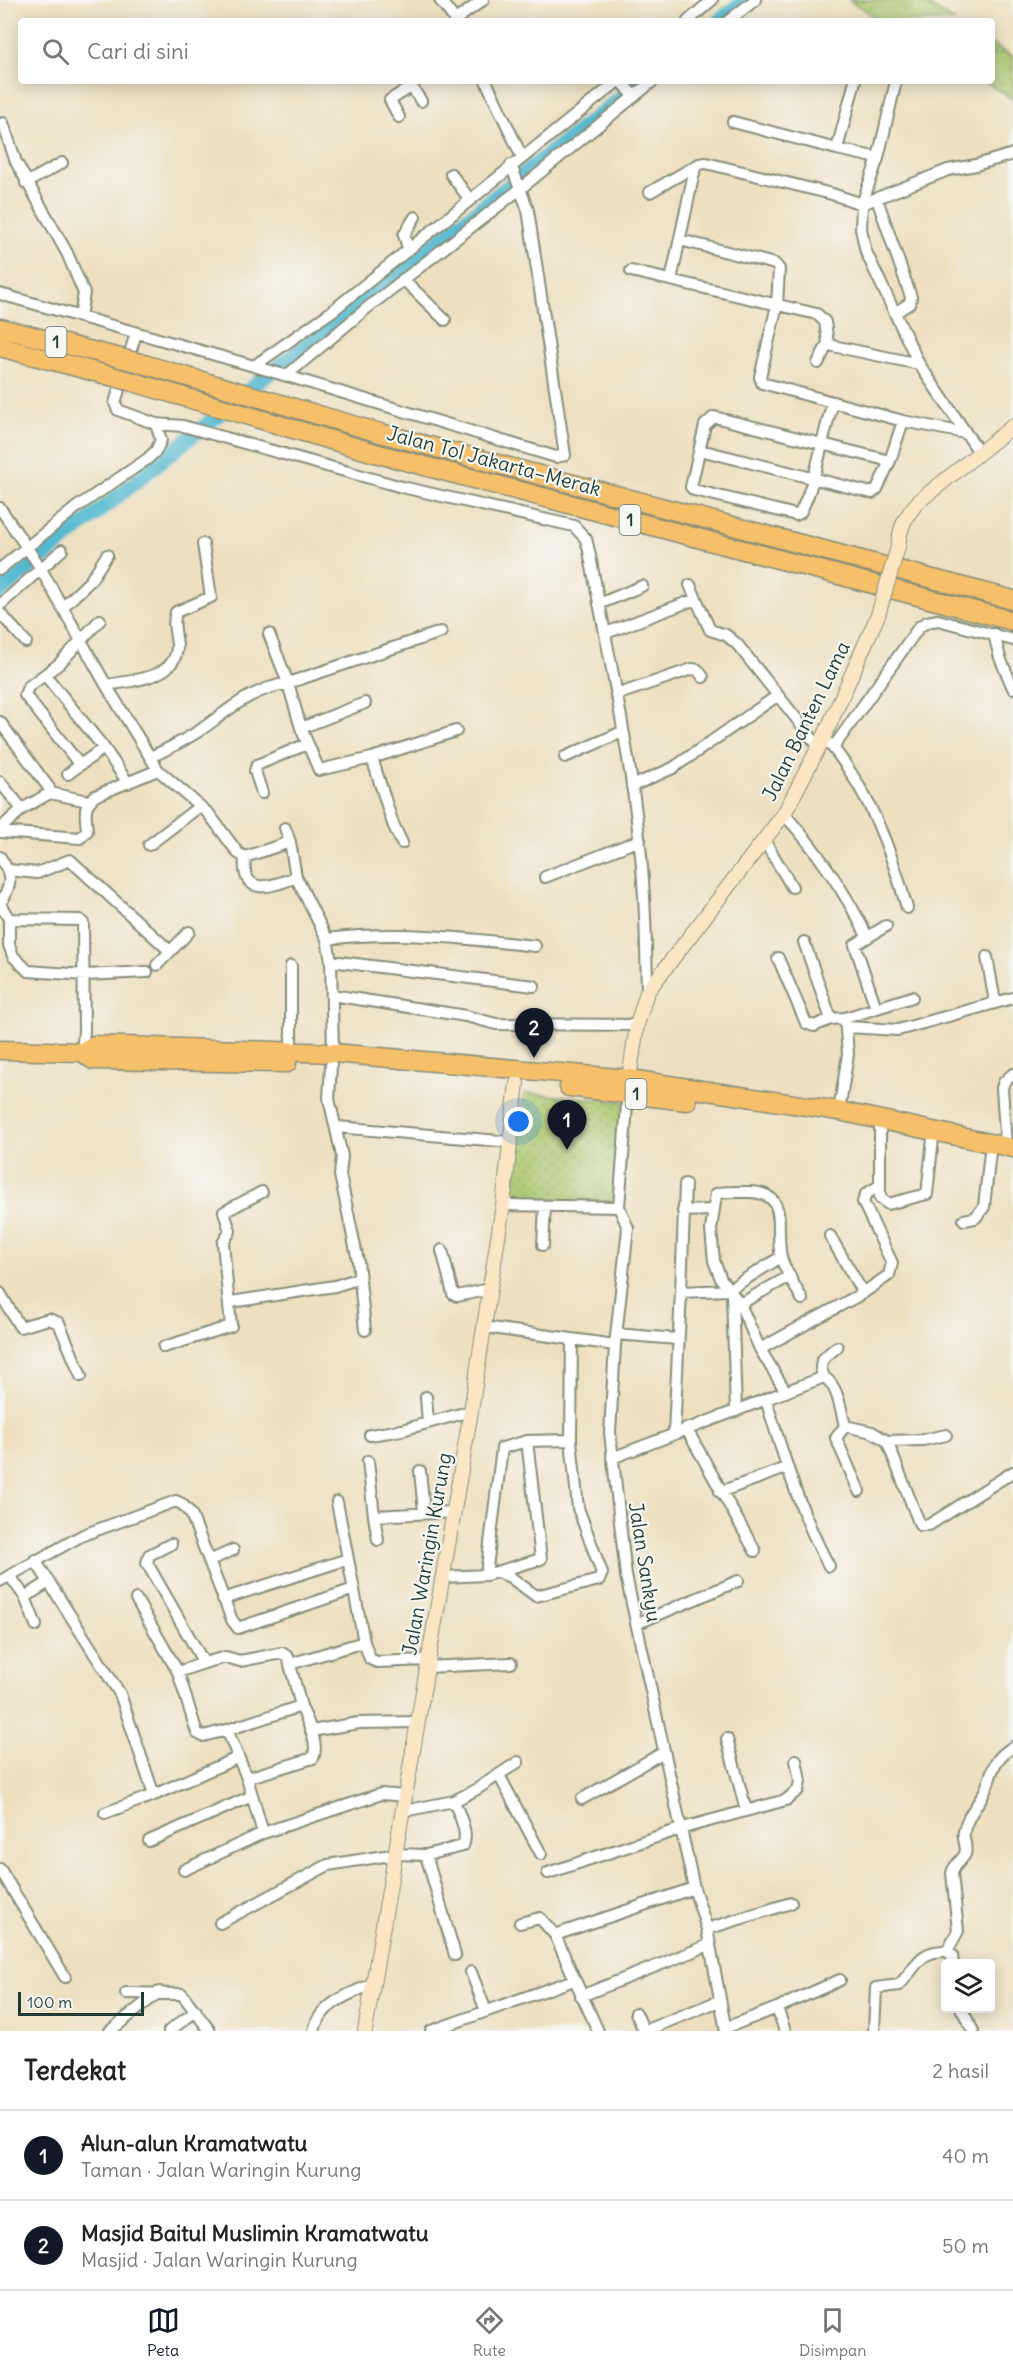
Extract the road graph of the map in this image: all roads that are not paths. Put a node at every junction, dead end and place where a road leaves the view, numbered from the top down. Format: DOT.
graph roads {
  1 [pos="440,0"];
  2 [pos="483,0"];
  3 [pos="712,0"];
  4 [pos="754,0"];
  5 [pos="453,18"];
  6 [pos="459,18"];
  7 [pos="691,18"];
  8 [pos="732,18"];
  9 [pos="409,84"];
  10 [pos="411,84"];
  11 [pos="487,84"];
  12 [pos="854,84"];
  13 [pos="895,84"];
  14 [pos="625,87"];
  15 [pos="421,101"];
  16 [pos="399,117"];
  17 [pos="733,122"];
  18 [pos="3,123"];
  19 [pos="837,149"];
  20 [pos="1013,154"];
  21 [pos="522,157"];
  22 [pos="878,158"];
  23 [pos="62,163"];
  24 [pos="695,168"];
  25 [pos="451,174"];
  26 [pos="515,176"];
  27 [pos="26,183"];
  28 [pos="650,192"];
  29 [pos="877,199"];
  30 [pos="470,200"];
  31 [pos="862,204"];
  32 [pos="415,217"];
  33 [pos="680,240"];
  34 [pos="408,248"];
  35 [pos="631,271"];
  36 [pos="403,279"];
  37 [pos="671,280"];
  38 [pos="0,294"];
  39 [pos="777,304"];
  40 [pos="895,313"];
  41 [pos="80,317"];
  42 [pos="445,320"];
  43 [pos="0,328"];
  44 [pos="136,333"];
  45 [pos="906,336"];
  46 [pos="828,343"];
  47 [pos="0,347"];
  48 [pos="897,359"];
  49 [pos="819,363"];
  50 [pos="919,364"];
  51 [pos="257,367"];
  52 [pos="283,374"];
  53 [pos="833,402"];
  54 [pos="903,422"];
  55 [pos="156,424"];
  56 [pos="1013,426"];
  57 [pos="965,433"];
  58 [pos="820,442"];
  59 [pos="699,450"];
  60 [pos="979,452"];
  61 [pos="890,461"];
  62 [pos="812,480"];
  63 [pos="0,508"];
  64 [pos="203,544"];
  65 [pos="62,550"];
  66 [pos="28,551"];
  67 [pos="107,555"];
  68 [pos="39,567"];
  69 [pos="0,569"];
  70 [pos="690,585"];
  71 [pos="642,586"];
  72 [pos="696,599"];
  73 [pos="1013,600"];
  74 [pos="599,604"];
  75 [pos="0,605"];
  76 [pos="62,608"];
  77 [pos="0,613"];
  78 [pos="100,620"];
  79 [pos="1013,621"];
  80 [pos="441,632"];
  81 [pos="606,633"];
  82 [pos="269,634"];
  83 [pos="994,634"];
  84 [pos="81,639"];
  85 [pos="1013,640"];
  86 [pos="26,642"];
  87 [pos="46,676"];
  88 [pos="703,677"];
  89 [pos="288,683"];
  90 [pos="106,686"];
  91 [pos="1013,688"];
  92 [pos="616,695"];
  93 [pos="777,696"];
  94 [pos="365,703"];
  95 [pos="0,723"];
  96 [pos="301,728"];
  97 [pos="456,731"];
  98 [pos="622,732"];
  99 [pos="307,744"];
  100 [pos="825,744"];
  101 [pos="104,748"];
  102 [pos="150,757"];
  103 [pos="565,757"];
  104 [pos="372,758"];
  105 [pos="80,765"];
  106 [pos="158,770"];
  107 [pos="68,774"];
  108 [pos="0,782"];
  109 [pos="128,783"];
  110 [pos="632,786"];
  111 [pos="50,793"];
  112 [pos="262,794"];
  113 [pos="88,801"];
  114 [pos="200,806"];
  115 [pos="22,809"];
  116 [pos="784,814"];
  117 [pos="285,828"];
  118 [pos="0,830"];
  119 [pos="640,840"];
  120 [pos="764,840"];
  121 [pos="290,842"];
  122 [pos="402,843"];
  123 [pos="149,844"];
  124 [pos="0,857"];
  125 [pos="245,857"];
  126 [pos="9,870"];
  127 [pos="545,877"];
  128 [pos="296,878"];
  129 [pos="792,887"];
  130 [pos="907,908"];
  131 [pos="9,919"];
  132 [pos="886,926"];
  133 [pos="189,932"];
  134 [pos="867,936"];
  135 [pos="327,939"];
  136 [pos="804,942"];
  137 [pos="535,946"];
  138 [pos="170,951"];
  139 [pos="987,957"];
  140 [pos="778,958"];
  141 [pos="331,961"];
  142 [pos="157,965"];
  143 [pos="291,966"];
  144 [pos="147,972"];
  145 [pos="85,975"];
  146 [pos="534,986"];
  147 [pos="647,992"];
  148 [pos="332,995"];
  149 [pos="912,998"];
  150 [pos="1013,998"];
  151 [pos="995,1002"];
  152 [pos="876,1008"];
  153 [pos="831,1019"];
  154 [pos="846,1022"];
  155 [pos="637,1025"];
  156 [pos="0,1050"];
  157 [pos="291,1051"];
  158 [pos="82,1052"];
  159 [pos="332,1059"];
  160 [pos="1013,1074"];
  161 [pos="517,1083"];
  162 [pos="629,1086"];
  163 [pos="839,1111"];
  164 [pos="337,1127"];
  165 [pos="880,1129"];
  166 [pos="933,1138"];
  167 [pos="511,1142"];
  168 [pos="1005,1151"];
  169 [pos="685,1184"];
  170 [pos="879,1186"];
  171 [pos="262,1192"];
  172 [pos="503,1205"];
  173 [pos="545,1206"];
  174 [pos="619,1207"];
  175 [pos="712,1210"];
  176 [pos="683,1211"];
  177 [pos="964,1220"];
  178 [pos="830,1236"];
  179 [pos="543,1245"];
  180 [pos="442,1250"];
  181 [pos="781,1257"];
  182 [pos="790,1276"];
  183 [pos="360,1278"];
  184 [pos="490,1289"];
  185 [pos="681,1292"];
  186 [pos="730,1292"];
  187 [pos="0,1293"];
  188 [pos="863,1293"];
  189 [pos="802,1299"];
  190 [pos="231,1302"];
  191 [pos="740,1304"];
  192 [pos="484,1327"];
  193 [pos="365,1330"];
  194 [pos="616,1334"];
  195 [pos="572,1339"];
  196 [pos="677,1339"];
  197 [pos="615,1346"];
  198 [pos="164,1347"];
  199 [pos="837,1347"];
  200 [pos="760,1349"];
  201 [pos="81,1376"];
  202 [pos="824,1377"];
  203 [pos="786,1392"];
  204 [pos="426,1398"];
  205 [pos="766,1400"];
  206 [pos="471,1411"];
  207 [pos="736,1411"];
  208 [pos="428,1423"];
  209 [pos="845,1425"];
  210 [pos="686,1428"];
  211 [pos="674,1433"];
  212 [pos="370,1435"];
  213 [pos="946,1435"];
  214 [pos="571,1440"];
  215 [pos="527,1441"];
  216 [pos="887,1441"];
  217 [pos="612,1458"];
  218 [pos="368,1461"];
  219 [pos="786,1468"];
  220 [pos="420,1471"];
  221 [pos="1013,1472"];
  222 [pos="859,1491"];
  223 [pos="720,1492"];
  224 [pos="337,1502"];
  225 [pos="424,1512"];
  226 [pos="453,1512"];
  227 [pos="374,1516"];
  228 [pos="378,1540"];
  229 [pos="171,1544"];
  230 [pos="232,1550"];
  231 [pos="755,1551"];
  232 [pos="348,1559"];
  233 [pos="35,1560"];
  234 [pos="208,1561"];
  235 [pos="829,1566"];
  236 [pos="498,1572"];
  237 [pos="486,1575"];
  238 [pos="443,1577"];
  239 [pos="5,1579"];
  240 [pos="738,1581"];
  241 [pos="49,1582"];
  242 [pos="354,1589"];
  243 [pos="25,1597"];
  244 [pos="136,1599"];
  245 [pos="223,1599"];
  246 [pos="636,1624"];
  247 [pos="36,1625"];
  248 [pos="364,1642"];
  249 [pos="204,1663"];
  250 [pos="427,1663"];
  251 [pos="511,1663"];
  252 [pos="290,1664"];
  253 [pos="178,1672"];
  254 [pos="301,1706"];
  255 [pos="417,1722"];
  256 [pos="227,1730"];
  257 [pos="311,1731"];
  258 [pos="727,1739"];
  259 [pos="1013,1747"];
  260 [pos="664,1752"];
  261 [pos="237,1758"];
  262 [pos="796,1760"];
  263 [pos="518,1762"];
  264 [pos="499,1775"];
  265 [pos="247,1778"];
  266 [pos="154,1795"];
  267 [pos="252,1796"];
  268 [pos="406,1796"];
  269 [pos="582,1799"];
  270 [pos="454,1801"];
  271 [pos="746,1810"];
  272 [pos="404,1811"];
  273 [pos="105,1813"];
  274 [pos="683,1828"];
  275 [pos="263,1833"];
  276 [pos="149,1841"];
  277 [pos="397,1854"];
  278 [pos="541,1854"];
  279 [pos="426,1855"];
  280 [pos="0,1869"];
  281 [pos="184,1870"];
  282 [pos="548,1873"];
  283 [pos="694,1888"];
  284 [pos="791,1903"];
  285 [pos="220,1923"];
  286 [pos="520,1923"];
  287 [pos="707,1929"];
  288 [pos="555,1935"];
  289 [pos="710,1945"];
  290 [pos="948,1951"];
  291 [pos="455,1955"];
  292 [pos="952,1959"];
  293 [pos="471,1972"];
  294 [pos="65,1977"];
  295 [pos="574,1980"];
  296 [pos="840,1980"];
  297 [pos="373,1984"];
  298 [pos="159,1992"];
  299 [pos="126,1993"];
  300 [pos="581,1996"];
  301 [pos="718,2001"];
  302 [pos="777,2008"];
  303 [pos="486,2011"];
  304 [pos="196,2012"];
  305 [pos="636,2013"];
  306 [pos="964,2013"];
  307 [pos="726,2029"];
  308 [pos="110,2031"];
  309 [pos="169,2031"];
  310 [pos="210,2031"];
  311 [pos="314,2031"];
  312 [pos="365,2031"];
  313 [pos="431,2031"];
  314 [pos="598,2031"];
  315 [pos="644,2031"];
  316 [pos="785,2031"];
  317 [pos="874,2031"];
  318 [pos="973,2031"];
  1 -- 5 [label="street"];
  2 -- 6 [label="street"];
  3 -- 7 [label="street"];
  4 -- 8 [label="street"];
  9 -- 16 [label="street"];
  10 -- 15 [label="street"];
  11 -- 21 [label="street"];
  12 -- 19 [label="street"];
  13 -- 22 [label="street"];
  14 -- 21 [label="street"];
  14 -- 26 [label="street"];
  17 -- 19 [label="street"];
  18 -- 27 [label="street"];
  19 -- 22 [label="street"];
  20 -- 29 [label="street"];
  21 -- 26 [label="street"];
  22 -- 31 [label="street"];
  23 -- 27 [label="street"];
  24 -- 28 [label="street"];
  24 -- 31 [label="street"];
  24 -- 33 [label="street"];
  25 -- 30 [label="street"];
  26 -- 30 [label="street"];
  26 -- 36 [label="street"];
  26 -- 52 [label="street"];
  27 -- 41 [label="street"];
  29 -- 31 [label="street"];
  29 -- 40 [label="street"];
  30 -- 34 [label="street"];
  31 -- 40 [label="street"];
  32 -- 34 [label="street"];
  33 -- 37 [label="street"];
  33 -- 39 [label="street"];
  34 -- 51 [label="street"];
  35 -- 37 [label="street"];
  36 -- 42 [label="street"];
  36 -- 52 [label="street"];
  37 -- 39 [label="street"];
  38 -- 41 [label="street"];
  39 -- 46 [label="street"];
  39 -- 53 [label="street"];
  40 -- 45 [label="street"];
  41 -- 44 [label="street"];
  43 -- 73 [label="highway, Jalan Tol Jakarta–Merak / 1, bridge"];
  44 -- 51 [label="street"];
  44 -- 55 [label="street"];
  45 -- 48 [label="street"];
  45 -- 50 [label="street"];
  46 -- 48 [label="street"];
  46 -- 49 [label="street"];
  47 -- 79 [label="highway, Jalan Tol Jakarta–Merak / 1, bridge"];
  48 -- 50 [label="street"];
  50 -- 57 [label="street"];
  51 -- 52 [label="street"];
  53 -- 54 [label="street"];
  53 -- 58 [label="street"];
  54 -- 57 [label="street"];
  54 -- 61 [label="street"];
  55 -- 66 [label="street"];
  55 -- 74 [label="street"];
  56 -- 60 [label="street, Jalan Banten Lama"];
  57 -- 60 [label="street"];
  58 -- 59 [label="street"];
  58 -- 61 [label="street"];
  58 -- 62 [label="street"];
  59 -- 62 [label="street"];
  59 -- 62 [label="street"];
  60 -- 100 [label="street, Jalan Banten Lama, bridge"];
  61 -- 62 [label="street"];
  63 -- 66 [label="street"];
  64 -- 90 [label="street"];
  65 -- 68 [label="street"];
  66 -- 68 [label="street"];
  66 -- 69 [label="street"];
  67 -- 76 [label="street"];
  68 -- 75 [label="street"];
  68 -- 76 [label="street"];
  70 -- 72 [label="street"];
  71 -- 74 [label="street"];
  72 -- 81 [label="street"];
  72 -- 93 [label="street"];
  74 -- 81 [label="street"];
  76 -- 84 [label="street"];
  77 -- 86 [label="street"];
  78 -- 84 [label="street"];
  80 -- 89 [label="street"];
  81 -- 92 [label="street"];
  82 -- 89 [label="street"];
  83 -- 85 [label="street"];
  83 -- 91 [label="street"];
  83 -- 100 [label="street"];
  84 -- 87 [label="street"];
  84 -- 90 [label="street"];
  87 -- 101 [label="street"];
  87 -- 105 [label="street"];
  88 -- 92 [label="street"];
  89 -- 96 [label="street"];
  89 -- 102 [label="street"];
  90 -- 102 [label="street"];
  92 -- 98 [label="street"];
  93 -- 100 [label="street"];
  93 -- 110 [label="street"];
  94 -- 96 [label="street"];
  95 -- 111 [label="street"];
  96 -- 99 [label="street"];
  97 -- 104 [label="street"];
  98 -- 103 [label="street"];
  98 -- 110 [label="street"];
  99 -- 104 [label="street"];
  99 -- 112 [label="street"];
  100 -- 116 [label="street, Jalan Banten Lama"];
  100 -- 130 [label="street"];
  101 -- 105 [label="street"];
  101 -- 109 [label="street"];
  102 -- 106 [label="street"];
  104 -- 122 [label="street"];
  105 -- 107 [label="street"];
  106 -- 109 [label="street"];
  106 -- 114 [label="street"];
  108 -- 115 [label="street"];
  109 -- 113 [label="street"];
  110 -- 119 [label="street"];
  111 -- 113 [label="street"];
  111 -- 115 [label="street"];
  113 -- 118 [label="street"];
  114 -- 123 [label="street"];
  114 -- 125 [label="street"];
  115 -- 118 [label="street"];
  116 -- 120 [label="street, Jalan Banten Lama"];
  116 -- 134 [label="street"];
  117 -- 121 [label="street"];
  119 -- 127 [label="street"];
  119 -- 147 [label="street"];
  120 -- 129 [label="street"];
  120 -- 147 [label="street, Jalan Banten Lama"];
  121 -- 125 [label="street"];
  121 -- 128 [label="street"];
  124 -- 126 [label="street"];
  125 -- 128 [label="street"];
  126 -- 131 [label="street"];
  126 -- 138 [label="street"];
  128 -- 135 [label="street"];
  131 -- 145 [label="street"];
  131 -- 145 [label="street"];
  132 -- 134 [label="street"];
  133 -- 138 [label="street"];
  134 -- 152 [label="street"];
  135 -- 137 [label="street"];
  135 -- 141 [label="street"];
  136 -- 153 [label="street"];
  138 -- 142 [label="street"];
  139 -- 151 [label="street"];
  140 -- 153 [label="street"];
  141 -- 146 [label="street"];
  141 -- 148 [label="street"];
  143 -- 157 [label="street"];
  144 -- 145 [label="street"];
  145 -- 158 [label="street"];
  147 -- 155 [label="street, Jalan Banten Lama"];
  148 -- 155 [label="street"];
  148 -- 159 [label="street"];
  149 -- 152 [label="street"];
  150 -- 151 [label="street"];
  151 -- 154 [label="street"];
  152 -- 154 [label="street"];
  153 -- 154 [label="street"];
  154 -- 163 [label="street"];
  155 -- 162 [label="street, Jalan Banten Lama"];
  156 -- 158 [label="highway, 1"];
  157 -- 158 [label="highway, 1"];
  157 -- 159 [label="highway, 1"];
  158 -- 159 [label="highway, 1"];
  159 -- 161 [label="highway, 1"];
  159 -- 162 [label="highway, 1"];
  159 -- 164 [label="street"];
  160 -- 168 [label="street"];
  161 -- 162 [label="highway, 1"];
  161 -- 167 [label="street, Jalan Waringin Kurung"];
  162 -- 163 [label="highway, 1"];
  162 -- 165 [label="highway, 1"];
  162 -- 174 [label="street, Jalan Sankyu"];
  163 -- 168 [label="highway, 1"];
  164 -- 167 [label="street"];
  164 -- 183 [label="street"];
  165 -- 166 [label="highway, 1"];
  165 -- 170 [label="street"];
  166 -- 168 [label="highway, 1"];
  166 -- 170 [label="street"];
  167 -- 172 [label="street, Jalan Waringin Kurung"];
  168 -- 177 [label="street"];
  169 -- 176 [label="street"];
  170 -- 188 [label="street"];
  171 -- 190 [label="street"];
  172 -- 173 [label="street"];
  172 -- 184 [label="street, Jalan Waringin Kurung"];
  173 -- 174 [label="street"];
  173 -- 179 [label="street"];
  174 -- 194 [label="street, Jalan Sankyu"];
  175 -- 176 [label="street"];
  175 -- 181 [label="street"];
  175 -- 186 [label="street"];
  176 -- 185 [label="street"];
  178 -- 188 [label="street"];
  180 -- 184 [label="street"];
  181 -- 182 [label="street"];
  181 -- 186 [label="street"];
  182 -- 189 [label="street"];
  182 -- 191 [label="street"];
  183 -- 190 [label="street"];
  183 -- 193 [label="street"];
  184 -- 192 [label="street, Jalan Waringin Kurung"];
  185 -- 186 [label="street"];
  185 -- 196 [label="street"];
  186 -- 191 [label="street"];
  186 -- 207 [label="street"];
  187 -- 201 [label="street"];
  188 -- 200 [label="street"];
  190 -- 198 [label="street"];
  191 -- 200 [label="street"];
  192 -- 195 [label="street"];
  192 -- 206 [label="street, Jalan Waringin Kurung"];
  194 -- 196 [label="street"];
  194 -- 197 [label="street, Jalan Sankyu"];
  195 -- 197 [label="street"];
  195 -- 214 [label="street"];
  196 -- 211 [label="street"];
  197 -- 217 [label="street, Jalan Sankyu"];
  199 -- 202 [label="street"];
  200 -- 203 [label="street"];
  202 -- 203 [label="street"];
  202 -- 209 [label="street"];
  203 -- 205 [label="street"];
  204 -- 208 [label="street"];
  205 -- 207 [label="street"];
  205 -- 219 [label="street"];
  206 -- 208 [label="street"];
  206 -- 226 [label="street, Jalan Waringin Kurung"];
  207 -- 210 [label="street"];
  208 -- 212 [label="street"];
  209 -- 216 [label="street"];
  209 -- 222 [label="street"];
  210 -- 211 [label="street"];
  210 -- 223 [label="street"];
  211 -- 217 [label="street"];
  213 -- 216 [label="street"];
  214 -- 215 [label="street"];
  214 -- 236 [label="street"];
  215 -- 236 [label="street"];
  215 -- 237 [label="street"];
  216 -- 221 [label="street"];
  217 -- 246 [label="street, Jalan Sankyu"];
  218 -- 227 [label="street"];
  219 -- 223 [label="street"];
  219 -- 235 [label="street"];
  220 -- 225 [label="street"];
  223 -- 231 [label="street"];
  224 -- 232 [label="street"];
  225 -- 226 [label="street"];
  225 -- 227 [label="street"];
  226 -- 238 [label="street, Jalan Waringin Kurung"];
  227 -- 228 [label="street"];
  229 -- 249 [label="street"];
  230 -- 234 [label="street"];
  232 -- 242 [label="street"];
  232 -- 245 [label="street"];
  233 -- 234 [label="street"];
  233 -- 239 [label="street"];
  233 -- 241 [label="street"];
  234 -- 245 [label="street"];
  236 -- 237 [label="street"];
  237 -- 238 [label="street"];
  238 -- 250 [label="street, Jalan Waringin Kurung"];
  239 -- 243 [label="street"];
  240 -- 246 [label="street"];
  241 -- 243 [label="street"];
  241 -- 266 [label="street"];
  242 -- 245 [label="street"];
  242 -- 248 [label="street"];
  243 -- 247 [label="street"];
  244 -- 253 [label="street"];
  246 -- 260 [label="street, Jalan Sankyu"];
  248 -- 250 [label="street"];
  248 -- 252 [label="street"];
  249 -- 252 [label="street"];
  249 -- 253 [label="street"];
  250 -- 251 [label="street"];
  250 -- 255 [label="street, Jalan Waringin Kurung"];
  252 -- 254 [label="street"];
  253 -- 256 [label="street"];
  254 -- 256 [label="street"];
  254 -- 257 [label="street"];
  255 -- 257 [label="street"];
  255 -- 268 [label="street, Jalan Waringin Kurung"];
  256 -- 261 [label="street"];
  257 -- 265 [label="street"];
  258 -- 271 [label="street"];
  259 -- 290 [label="street"];
  260 -- 269 [label="street"];
  260 -- 274 [label="street, Jalan Sankyu"];
  261 -- 265 [label="street"];
  261 -- 266 [label="street"];
  262 -- 271 [label="street"];
  263 -- 264 [label="street"];
  264 -- 270 [label="street"];
  264 -- 278 [label="street"];
  265 -- 267 [label="street"];
  266 -- 273 [label="street"];
  267 -- 275 [label="street"];
  267 -- 276 [label="street"];
  268 -- 272 [label="street, Jalan Waringin Kurung"];
  268 -- 275 [label="street"];
  270 -- 272 [label="street"];
  270 -- 279 [label="street"];
  271 -- 274 [label="street"];
  272 -- 277 [label="street, Jalan Waringin Kurung"];
  274 -- 282 [label="street"];
  274 -- 283 [label="street, Jalan Sankyu"];
  275 -- 281 [label="street"];
  277 -- 279 [label="street"];
  277 -- 285 [label="street"];
  277 -- 297 [label="street, Jalan Waringin Kurung"];
  279 -- 291 [label="street"];
  280 -- 294 [label="street"];
  283 -- 287 [label="street, Jalan Sankyu"];
  283 -- 288 [label="street"];
  284 -- 287 [label="street"];
  286 -- 288 [label="street"];
  287 -- 289 [label="street, Jalan Sankyu"];
  288 -- 295 [label="street"];
  289 -- 300 [label="street"];
  289 -- 301 [label="street, Jalan Sankyu"];
  290 -- 292 [label="street"];
  290 -- 317 [label="street"];
  293 -- 303 [label="street"];
  295 -- 300 [label="street"];
  295 -- 303 [label="street"];
  296 -- 302 [label="street"];
  297 -- 311 [label="street"];
  297 -- 312 [label="street, Jalan Waringin Kurung"];
  298 -- 299 [label="street"];
  298 -- 304 [label="street"];
  298 -- 308 [label="street"];
  300 -- 314 [label="street"];
  301 -- 307 [label="street, Jalan Sankyu"];
  301 -- 315 [label="street"];
  302 -- 307 [label="street"];
  302 -- 316 [label="street"];
  303 -- 313 [label="street"];
  304 -- 309 [label="street"];
  304 -- 310 [label="street"];
  305 -- 315 [label="street"];
  306 -- 318 [label="street"];
}
